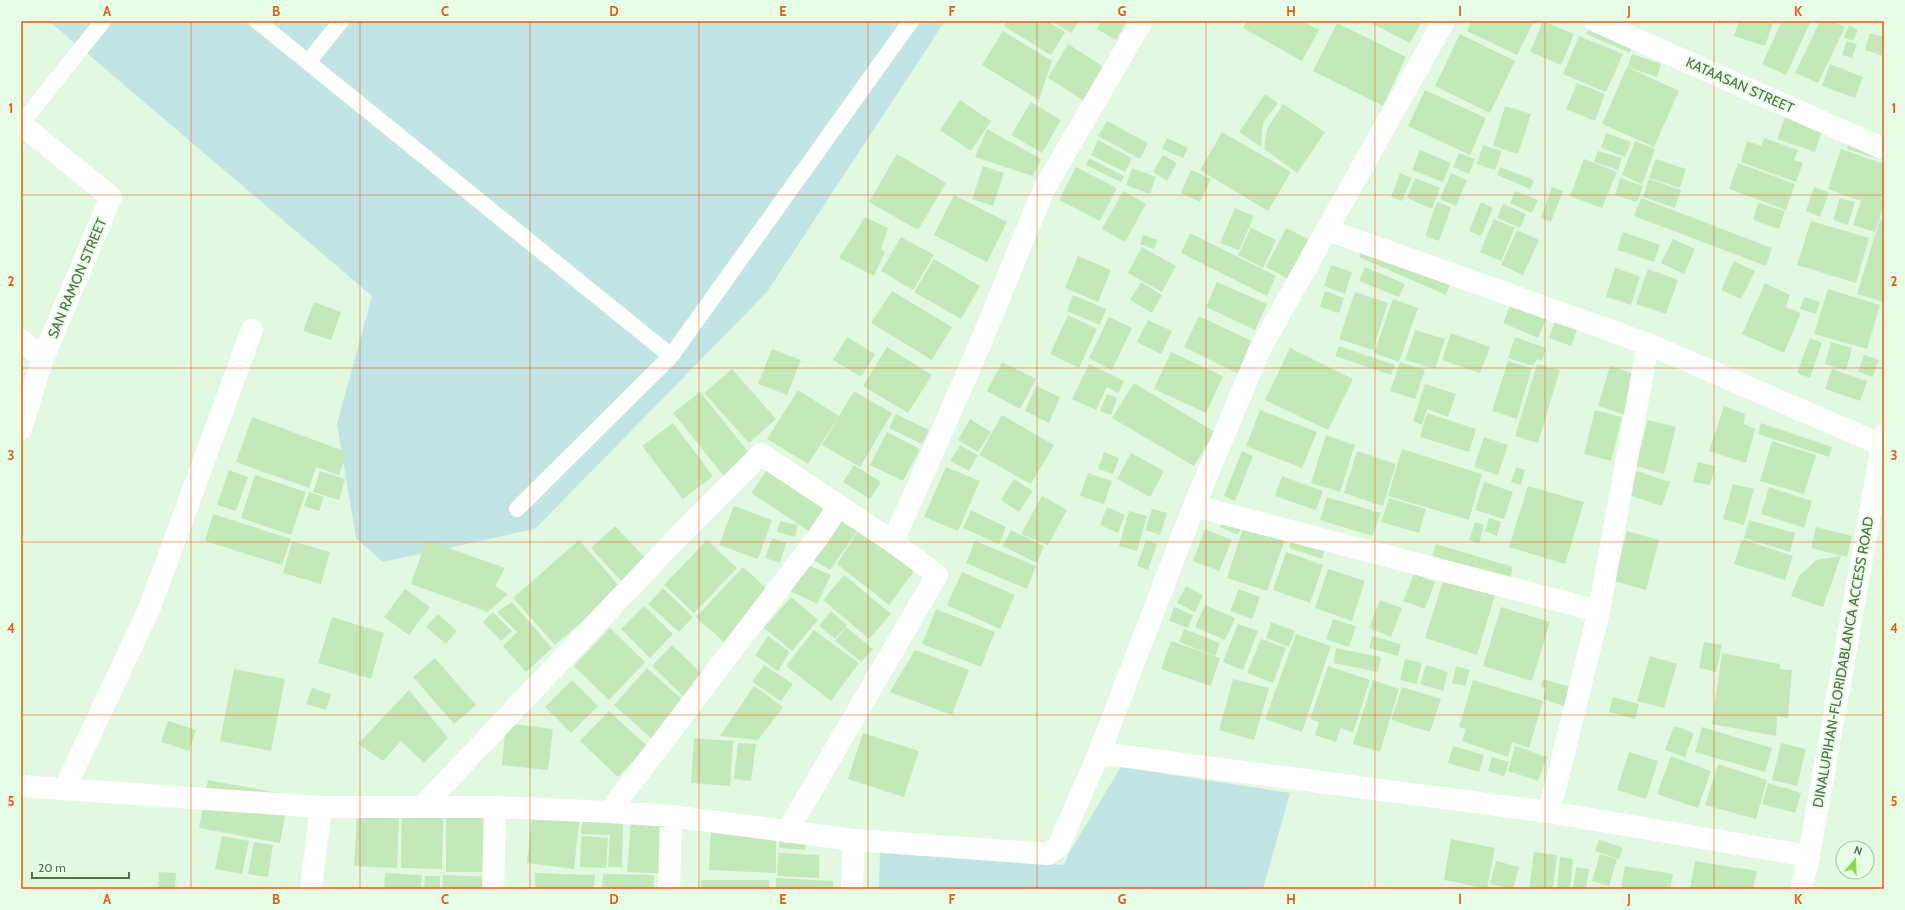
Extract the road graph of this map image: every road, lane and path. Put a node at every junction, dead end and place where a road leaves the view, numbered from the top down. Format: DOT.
graph roads {
  1 [pos="103,21"];
  2 [pos="257,21"];
  3 [pos="341,21"];
  4 [pos="911,21"];
  5 [pos="1142,21"];
  6 [pos="1444,21"];
  7 [pos="1595,21"];
  8 [pos="308,62"];
  9 [pos="21,124"];
  10 [pos="1884,149"];
  11 [pos="1328,230"];
  12 [pos="252,330"];
  13 [pos="21,340"];
  14 [pos="1648,344"];
  15 [pos="671,356"];
  16 [pos="43,358"];
  17 [pos="21,428"];
  18 [pos="1883,440"];
  19 [pos="1194,506"];
  20 [pos="838,507"];
  21 [pos="517,509"];
  22 [pos="893,542"];
  23 [pos="1599,611"];
  24 [pos="1099,753"];
  25 [pos="21,786"];
  26 [pos="65,788"];
  27 [pos="321,807"];
  28 [pos="422,807"];
  29 [pos="495,807"];
  30 [pos="609,812"];
  31 [pos="1549,812"];
  32 [pos="671,816"];
  33 [pos="787,832"];
  34 [pos="854,840"];
  35 [pos="1809,856"];
  36 [pos="311,889"];
  37 [pos="493,889"];
  38 [pos="669,889"];
  39 [pos="852,889"];
  40 [pos="1801,889"];
  1 -- 9 [label="lane"];
  2 -- 8 [label="lane"];
  3 -- 8 [label="lane"];
  4 -- 15 [label="lane"];
  5 -- 22 [label="street"];
  6 -- 11 [label="street"];
  7 -- 10 [label="street, KATAASAN STREET"];
  8 -- 15 [label="lane"];
  9 -- 16 [label="street, SAN RAMON STREET"];
  11 -- 14 [label="street"];
  11 -- 19 [label="street"];
  12 -- 26 [label="street"];
  13 -- 16 [label="street, SAN RAMON STREET"];
  14 -- 18 [label="street"];
  14 -- 23 [label="street"];
  15 -- 21 [label="lane"];
  16 -- 17 [label="street, SAN RAMON STREET"];
  18 -- 35 [label="street, DINALUPIHAN-FLORIDABLANCA ACCESS ROAD"];
  19 -- 23 [label="street"];
  19 -- 24 [label="street"];
  20 -- 22 [label="street"];
  20 -- 28 [label="street"];
  20 -- 30 [label="street"];
  22 -- 33 [label="street"];
  23 -- 31 [label="street"];
  24 -- 31 [label="street"];
  24 -- 34 [label="street"];
  25 -- 26 [label="street"];
  26 -- 27 [label="street"];
  27 -- 28 [label="street"];
  27 -- 36 [label="street"];
  28 -- 29 [label="street"];
  29 -- 30 [label="street"];
  29 -- 37 [label="street"];
  30 -- 32 [label="street"];
  31 -- 35 [label="street"];
  32 -- 33 [label="street"];
  32 -- 38 [label="street"];
  33 -- 34 [label="street"];
  34 -- 39 [label="street"];
  35 -- 40 [label="street, DINALUPIHAN-FLORIDABLANCA ACCESS ROAD"];
}
